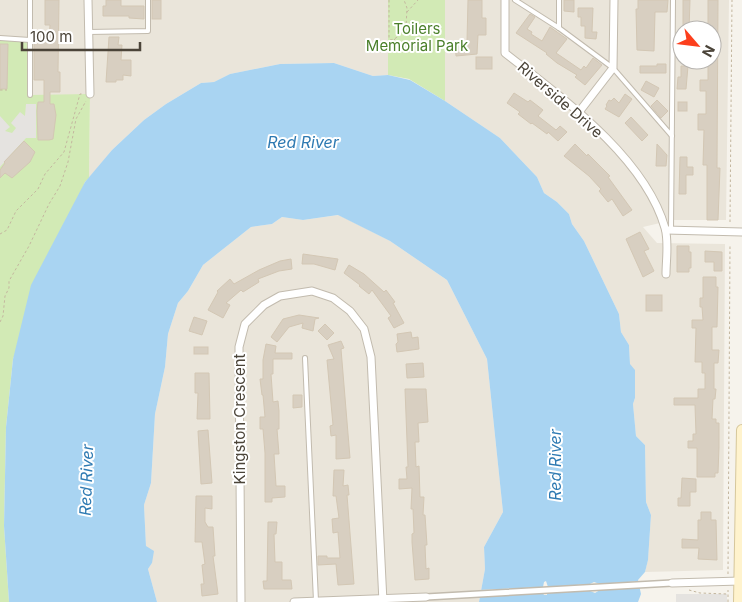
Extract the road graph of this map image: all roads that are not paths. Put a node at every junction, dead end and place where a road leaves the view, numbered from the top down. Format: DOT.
graph roads {
  1 [pos="30,0"];
  2 [pos="88,0"];
  3 [pos="148,0"];
  4 [pos="505,0"];
  5 [pos="515,0"];
  6 [pos="559,0"];
  7 [pos="614,0"];
  8 [pos="673,0"];
  9 [pos="559,28"];
  10 [pos="88,32"];
  11 [pos="0,38"];
  12 [pos="30,40"];
  13 [pos="613,68"];
  14 [pos="90,94"];
  15 [pos="30,95"];
  16 [pos="579,112"];
  17 [pos="672,136"];
  18 [pos="668,230"];
  19 [pos="742,232"];
  20 [pos="666,274"];
  21 [pos="305,358"];
  22 [pos="742,430"];
  23 [pos="740,581"];
  24 [pos="672,583"];
  25 [pos="426,597"];
  26 [pos="383,600"];
  27 [pos="316,601"];
  28 [pos="241,602"];
  29 [pos="294,602"];
  30 [pos="740,602"];
  1 -- 12 [label="lane"];
  2 -- 10 [label="street"];
  3 -- 10 [label="lane"];
  4 -- 16 [label="street, Riverside Drive"];
  5 -- 9 [label="lane"];
  6 -- 9 [label="lane"];
  7 -- 13 [label="street"];
  8 -- 17 [label="lane"];
  9 -- 13 [label="lane"];
  10 -- 14 [label="street"];
  11 -- 12 [label="lane"];
  12 -- 15 [label="lane"];
  13 -- 16 [label="street"];
  13 -- 17 [label="lane"];
  16 -- 18 [label="street, Riverside Drive"];
  17 -- 18 [label="lane"];
  18 -- 19 [label="street"];
  18 -- 20 [label="street"];
  21 -- 27 [label="lane"];
  22 -- 23 [label="main road"];
  23 -- 24 [label="street"];
  23 -- 30 [label="main road"];
  24 -- 25 [label="street"];
  25 -- 26 [label="street"];
  26 -- 27 [label="street"];
  26 -- 28 [label="street, Kingston Crescent"];
  27 -- 29 [label="street"];
}
